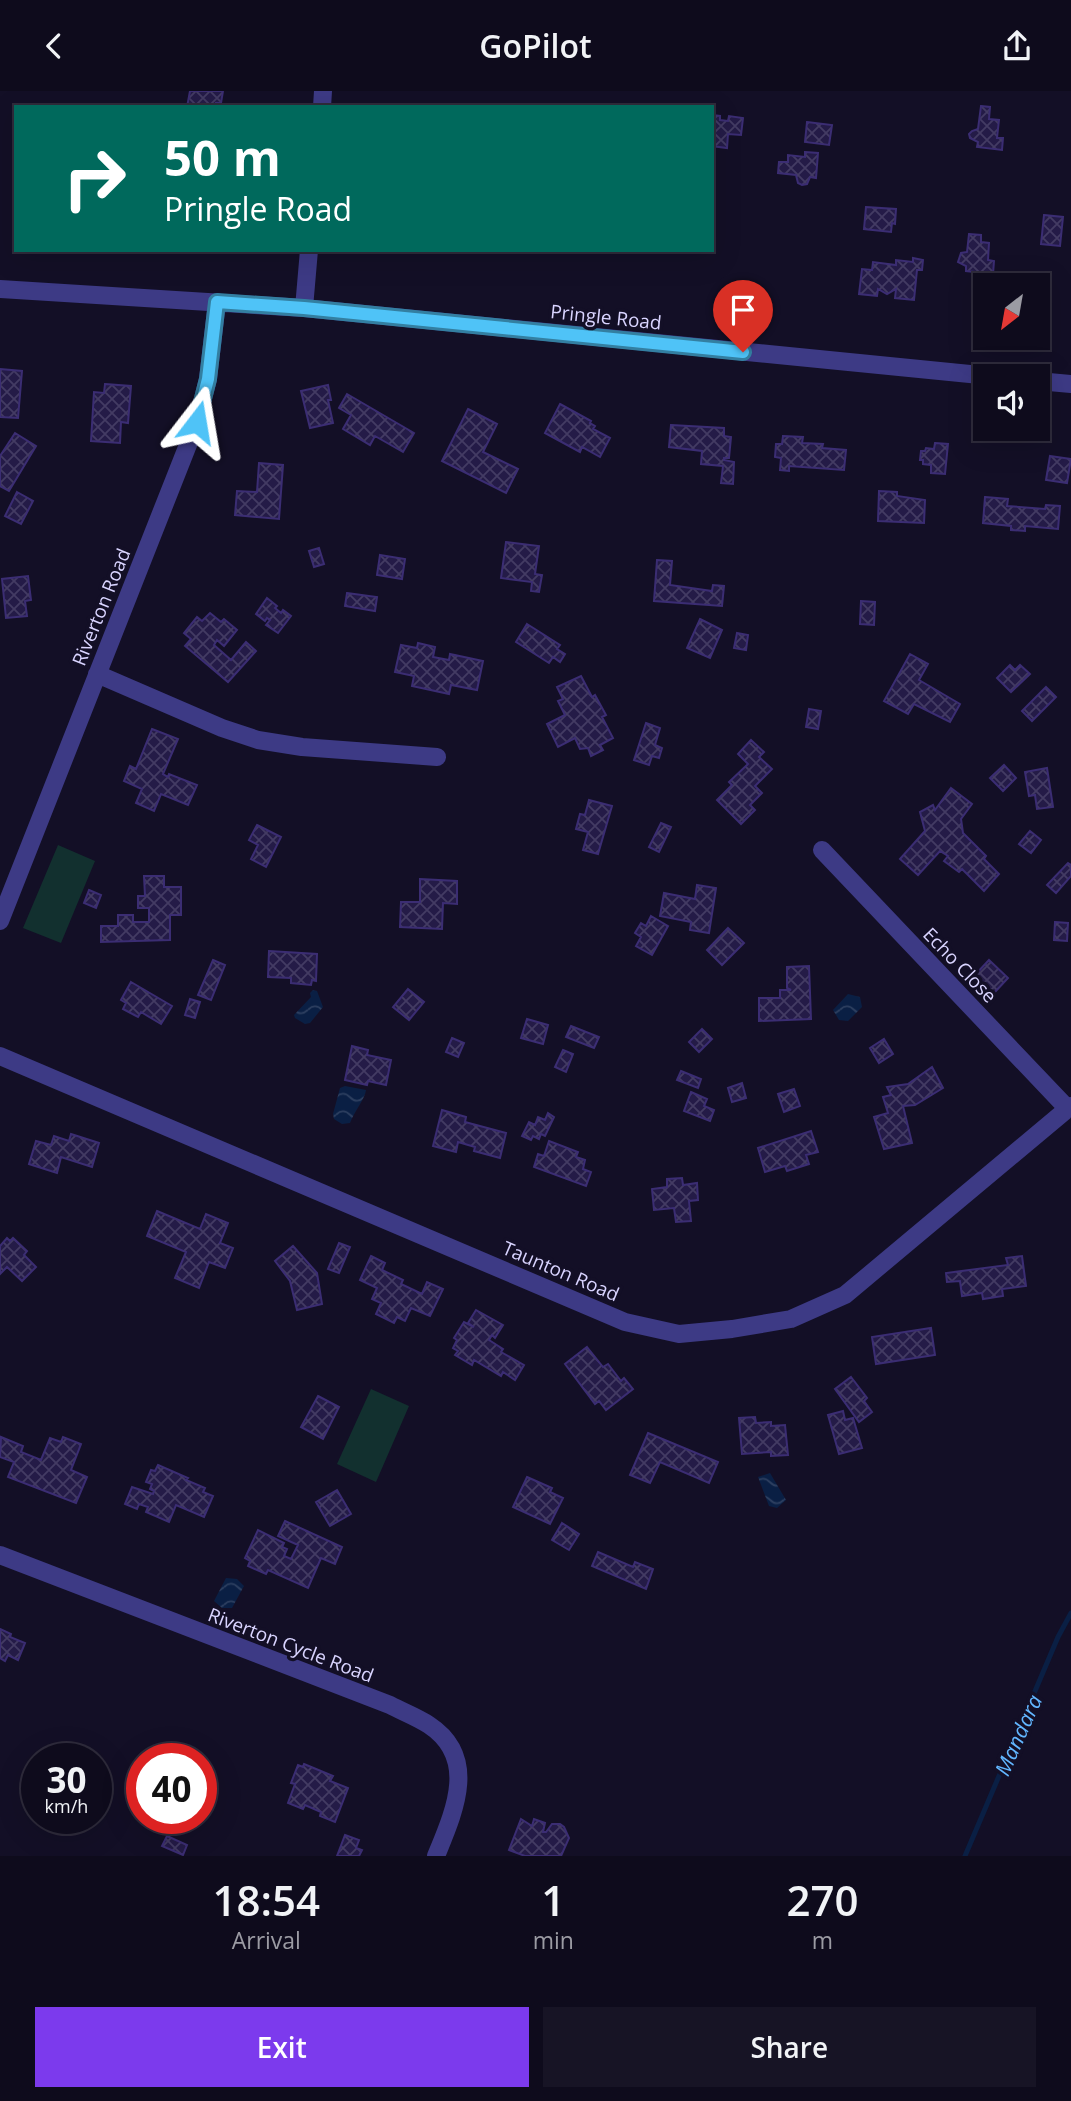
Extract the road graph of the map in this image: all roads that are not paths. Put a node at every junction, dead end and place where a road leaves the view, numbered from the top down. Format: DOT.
graph roads {
  1 [pos="309,252"];
  2 [pos="0,289"];
  3 [pos="217,302"];
  4 [pos="304,308"];
  5 [pos="973,374"];
  6 [pos="1050,382"];
  7 [pos="1071,384"];
  8 [pos="97,674"];
  9 [pos="437,757"];
  10 [pos="822,850"];
  11 [pos="0,921"];
  12 [pos="0,1056"];
  13 [pos="1069,1107"];
  14 [pos="0,1555"];
  15 [pos="436,1856"];
  1 -- 4 [label="street"];
  2 -- 3 [label="street, Pringle Road"];
  3 -- 4 [label="street, Pringle Road"];
  3 -- 8 [label="street, Riverton Road"];
  4 -- 5 [label="street, Pringle Road"];
  6 -- 7 [label="street"];
  8 -- 9 [label="street"];
  8 -- 11 [label="street, Riverton Road"];
  10 -- 13 [label="street, Echo Close"];
  12 -- 13 [label="street, Taunton Road"];
  14 -- 15 [label="street, Riverton Cycle Road"];
}
